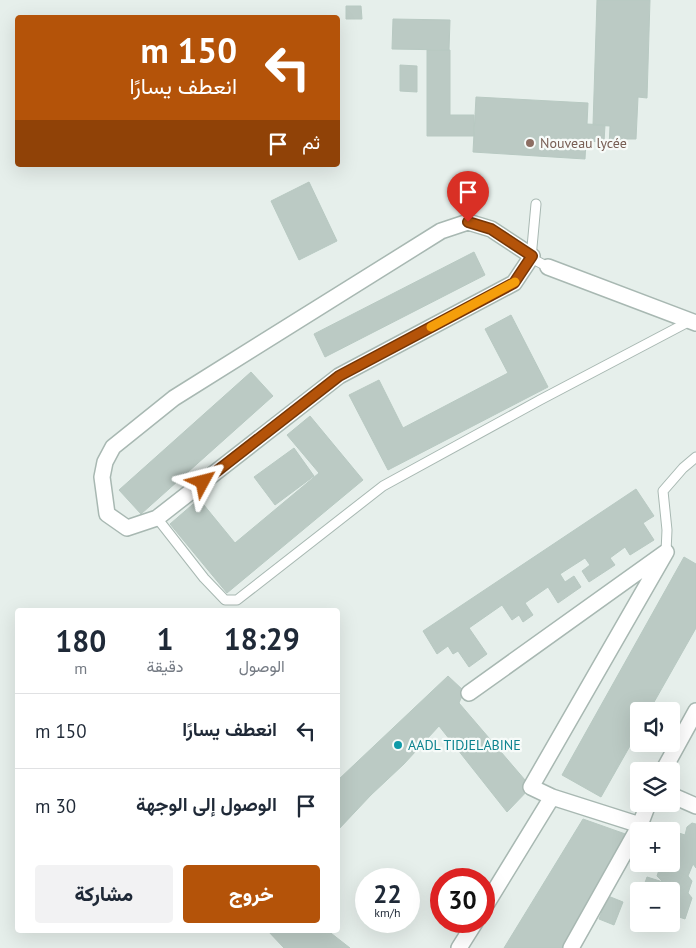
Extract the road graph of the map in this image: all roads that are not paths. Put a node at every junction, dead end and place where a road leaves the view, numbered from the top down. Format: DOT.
graph roads {
  1 [pos="536,204"];
  2 [pos="532,256"];
  3 [pos="548,267"];
  4 [pos="693,322"];
  5 [pos="696,457"];
  6 [pos="157,518"];
  7 [pos="666,552"];
  8 [pos="469,693"];
  9 [pos="696,710"];
  10 [pos="668,762"];
  11 [pos="552,797"];
  12 [pos="680,799"];
  13 [pos="696,806"];
  14 [pos="631,822"];
  15 [pos="630,843"];
  16 [pos="495,890"];
  17 [pos="468,933"];
  18 [pos="459,948"];
  19 [pos="571,948"];
  1 -- 2 [label="lane"];
  2 -- 3 [label="lane"];
  2 -- 6 [label="street"];
  2 -- 6 [label="street"];
  3 -- 4 [label="street"];
  4 -- 6 [label="lane"];
  5 -- 7 [label="lane"];
  7 -- 8 [label="street"];
  7 -- 11 [label="street"];
  9 -- 10 [label="street"];
  11 -- 14 [label="street"];
  11 -- 16 [label="street"];
  12 -- 13 [label="street"];
  15 -- 19 [label="street"];
  17 -- 18 [label="street"];
}
